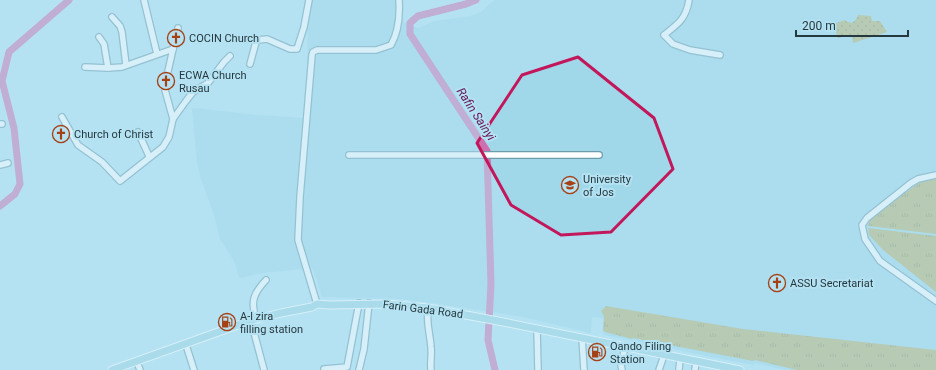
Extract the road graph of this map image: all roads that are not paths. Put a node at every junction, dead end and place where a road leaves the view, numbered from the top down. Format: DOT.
graph roads {
  1 [pos="144,0"];
  2 [pos="309,0"];
  3 [pos="399,0"];
  4 [pos="689,0"];
  5 [pos="112,17"];
  6 [pos="178,28"];
  7 [pos="99,37"];
  8 [pos="173,49"];
  9 [pos="157,54"];
  10 [pos="230,56"];
  11 [pos="720,56"];
  12 [pos="250,64"];
  13 [pos="126,66"];
  14 [pos="85,67"];
  15 [pos="108,68"];
  16 [pos="62,117"];
  17 [pos="173,119"];
  18 [pos="138,132"];
  19 [pos="349,155"];
  20 [pos="599,155"];
  21 [pos="149,156"];
  22 [pos="8,163"];
  23 [pos="0,165"];
  24 [pos="936,176"];
  25 [pos="266,280"];
  26 [pos="936,300"];
  27 [pos="359,303"];
  28 [pos="369,303"];
  29 [pos="317,304"];
  30 [pos="428,308"];
  31 [pos="253,320"];
  32 [pos="537,329"];
  33 [pos="582,338"];
  34 [pos="186,345"];
  35 [pos="625,347"];
  36 [pos="664,355"];
  37 [pos="680,358"];
  38 [pos="696,361"];
  39 [pos="137,362"];
  40 [pos="127,368"];
  41 [pos="324,369"];
  42 [pos="431,369"];
  43 [pos="112,370"];
  44 [pos="140,370"];
  45 [pos="194,370"];
  46 [pos="264,370"];
  47 [pos="359,370"];
  48 [pos="538,370"];
  49 [pos="584,370"];
  50 [pos="622,370"];
  51 [pos="659,370"];
  52 [pos="679,370"];
  53 [pos="695,370"];
  54 [pos="740,370"];
  1 -- 9 [label="street"];
  2 -- 12 [label="street"];
  3 -- 29 [label="street"];
  4 -- 11 [label="street"];
  5 -- 13 [label="street"];
  6 -- 8 [label="street"];
  7 -- 15 [label="street"];
  8 -- 9 [label="street"];
  8 -- 17 [label="street"];
  9 -- 13 [label="street"];
  10 -- 17 [label="street"];
  13 -- 15 [label="street"];
  14 -- 15 [label="street"];
  16 -- 21 [label="street"];
  17 -- 21 [label="street"];
  18 -- 21 [label="street"];
  19 -- 20 [label="street"];
  22 -- 23 [label="street"];
  24 -- 26 [label="street"];
  25 -- 31 [label="street"];
  27 -- 28 [label="main road, Farin Gada Road"];
  27 -- 29 [label="main road, Farin Gada Road"];
  27 -- 41 [label="street"];
  28 -- 30 [label="main road, Farin Gada Road"];
  28 -- 47 [label="street"];
  29 -- 31 [label="main road, Farin Gada Road"];
  30 -- 32 [label="main road, Farin Gada Road"];
  30 -- 42 [label="street"];
  31 -- 34 [label="main road, Farin Gada Road"];
  31 -- 46 [label="street"];
  32 -- 33 [label="main road, Farin Gada Road"];
  32 -- 48 [label="street"];
  33 -- 35 [label="main road, Farin Gada Road"];
  33 -- 49 [label="street"];
  34 -- 39 [label="main road, Farin Gada Road"];
  34 -- 45 [label="street"];
  35 -- 36 [label="main road, Farin Gada Road"];
  35 -- 50 [label="street"];
  36 -- 37 [label="main road, Farin Gada Road"];
  36 -- 51 [label="street"];
  37 -- 38 [label="main road, Farin Gada Road"];
  37 -- 52 [label="street"];
  38 -- 53 [label="street"];
  38 -- 54 [label="main road, Farin Gada Road"];
  39 -- 40 [label="main road, Farin Gada Road"];
  39 -- 44 [label="street"];
  40 -- 43 [label="main road, Farin Gada Road"];
}
